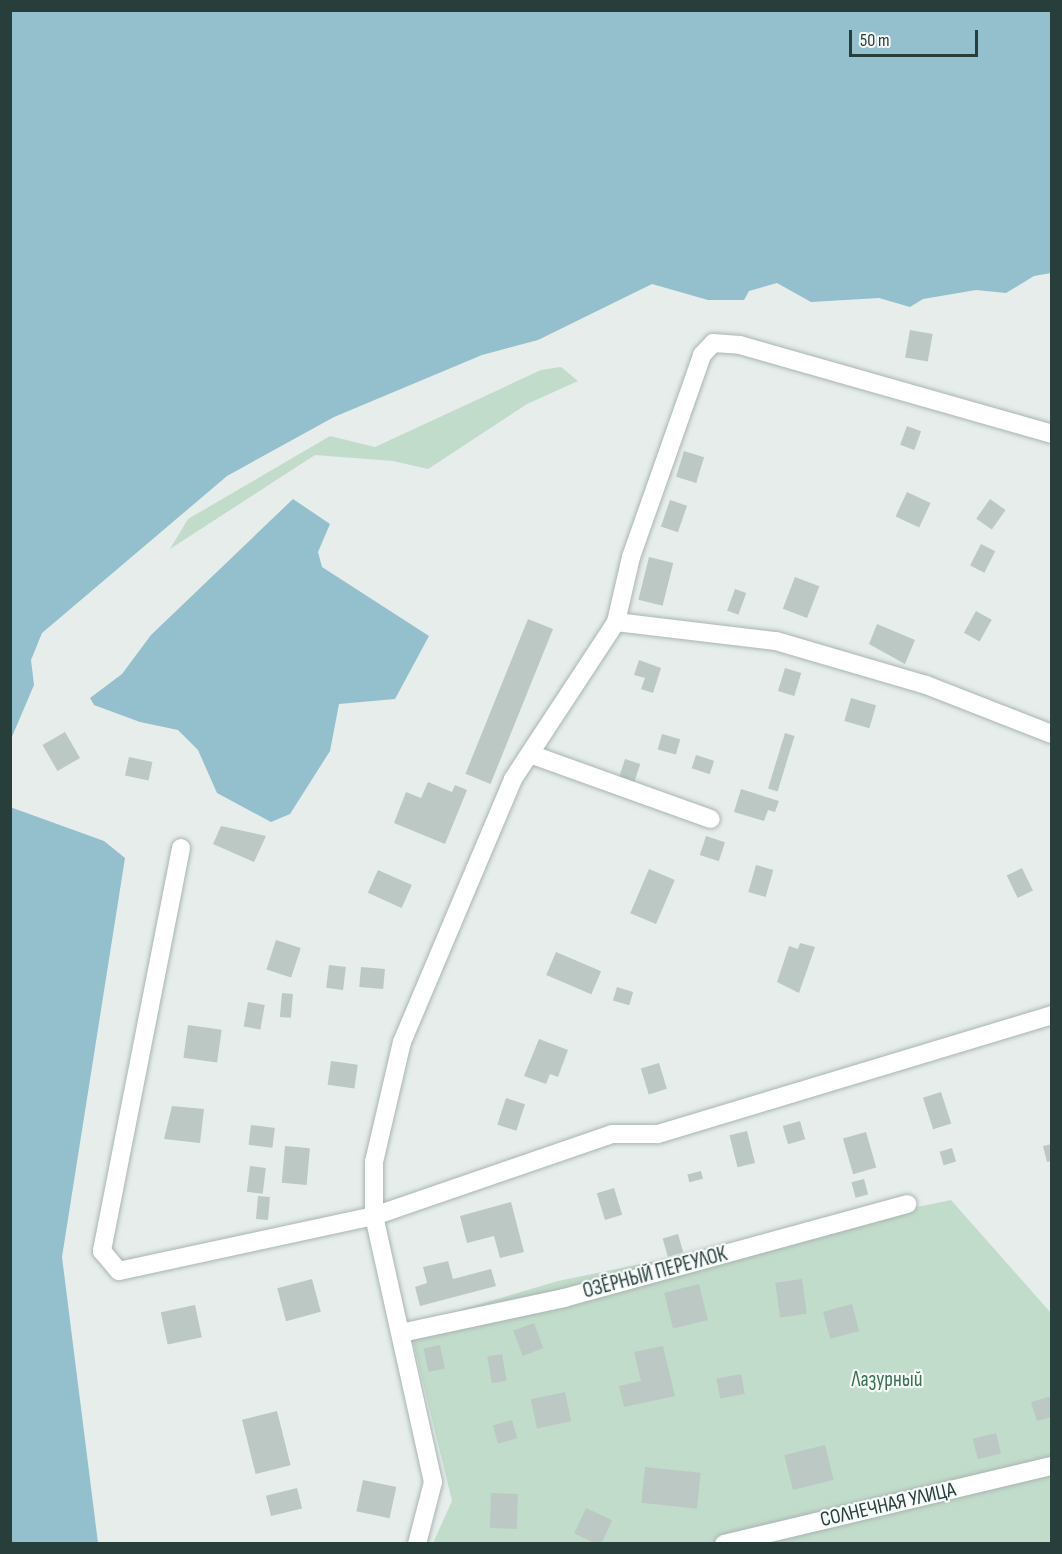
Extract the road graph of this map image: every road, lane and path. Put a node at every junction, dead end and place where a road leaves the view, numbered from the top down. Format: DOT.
graph roads {
  1 [pos="1052,434"];
  2 [pos="616,622"];
  3 [pos="1052,734"];
  4 [pos="530,754"];
  5 [pos="711,819"];
  6 [pos="181,848"];
  7 [pos="1052,1015"];
  8 [pos="907,1204"];
  9 [pos="374,1216"];
  10 [pos="402,1333"];
  11 [pos="1052,1466"];
  12 [pos="417,1544"];
  13 [pos="724,1544"];
  1 -- 2 [label="street"];
  2 -- 3 [label="street"];
  2 -- 4 [label="street"];
  4 -- 5 [label="street"];
  4 -- 9 [label="street"];
  6 -- 9 [label="street"];
  7 -- 9 [label="street"];
  8 -- 10 [label="street, ОЗЁРНЫЙ ПЕРЕУЛОК"];
  9 -- 10 [label="street"];
  10 -- 12 [label="street"];
  11 -- 13 [label="street, СОЛНЕЧНАЯ УЛИЦА"];
}
